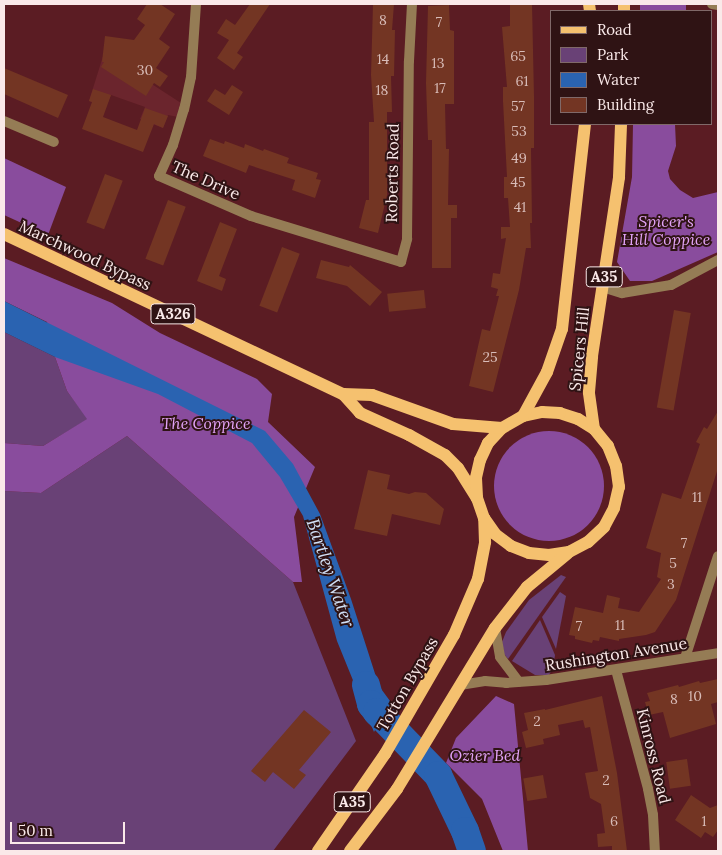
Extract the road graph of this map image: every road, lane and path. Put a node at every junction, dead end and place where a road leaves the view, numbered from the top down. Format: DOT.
graph roads {
  1 [pos="196,4"];
  2 [pos="412,4"];
  3 [pos="712,4"];
  4 [pos="718,5"];
  5 [pos="4,121"];
  6 [pos="585,125"];
  7 [pos="621,125"];
  8 [pos="54,142"];
  9 [pos="4,234"];
  10 [pos="325,240"];
  11 [pos="718,260"];
  12 [pos="602,287"];
  13 [pos="343,394"];
  14 [pos="523,416"];
  15 [pos="502,428"];
  16 [pos="594,430"];
  17 [pos="477,498"];
  18 [pos="484,518"];
  19 [pos="569,552"];
  20 [pos="718,556"];
  21 [pos="496,628"];
  22 [pos="718,653"];
  23 [pos="685,658"];
  24 [pos="616,670"];
  25 [pos="519,682"];
  26 [pos="460,685"];
  27 [pos="318,851"];
  28 [pos="350,851"];
  29 [pos="655,851"];
  1 -- 10 [label="street, The Drive"];
  2 -- 10 [label="street, Roberts Road"];
  3 -- 4 [label="street"];
  5 -- 8 [label="street"];
  6 -- 14 [label="main road, Spicers Hill / A35"];
  7 -- 12 [label="main road, Spicers Hill / A35"];
  9 -- 13 [label="main road, Marchwood Bypass / A326"];
  11 -- 12 [label="street"];
  12 -- 16 [label="main road, Spicers Hill / A35"];
  13 -- 15 [label="main road, Marchwood Bypass / A326"];
  13 -- 17 [label="main road, Marchwood Bypass / A326"];
  14 -- 15 [label="main road"];
  14 -- 16 [label="main road"];
  15 -- 17 [label="main road"];
  16 -- 19 [label="main road"];
  17 -- 18 [label="main road"];
  18 -- 19 [label="main road"];
  18 -- 27 [label="main road, Totton Bypass / A35"];
  19 -- 21 [label="main road, A35"];
  20 -- 23 [label="street"];
  21 -- 25 [label="street"];
  21 -- 26 [label="main road, A35"];
  22 -- 23 [label="street, Rushington Avenue"];
  23 -- 24 [label="street, Rushington Avenue"];
  24 -- 25 [label="street, Rushington Avenue"];
  24 -- 29 [label="street, Kinross Road"];
  25 -- 26 [label="street, Rushington Avenue"];
  26 -- 28 [label="main road, A35"];
}
